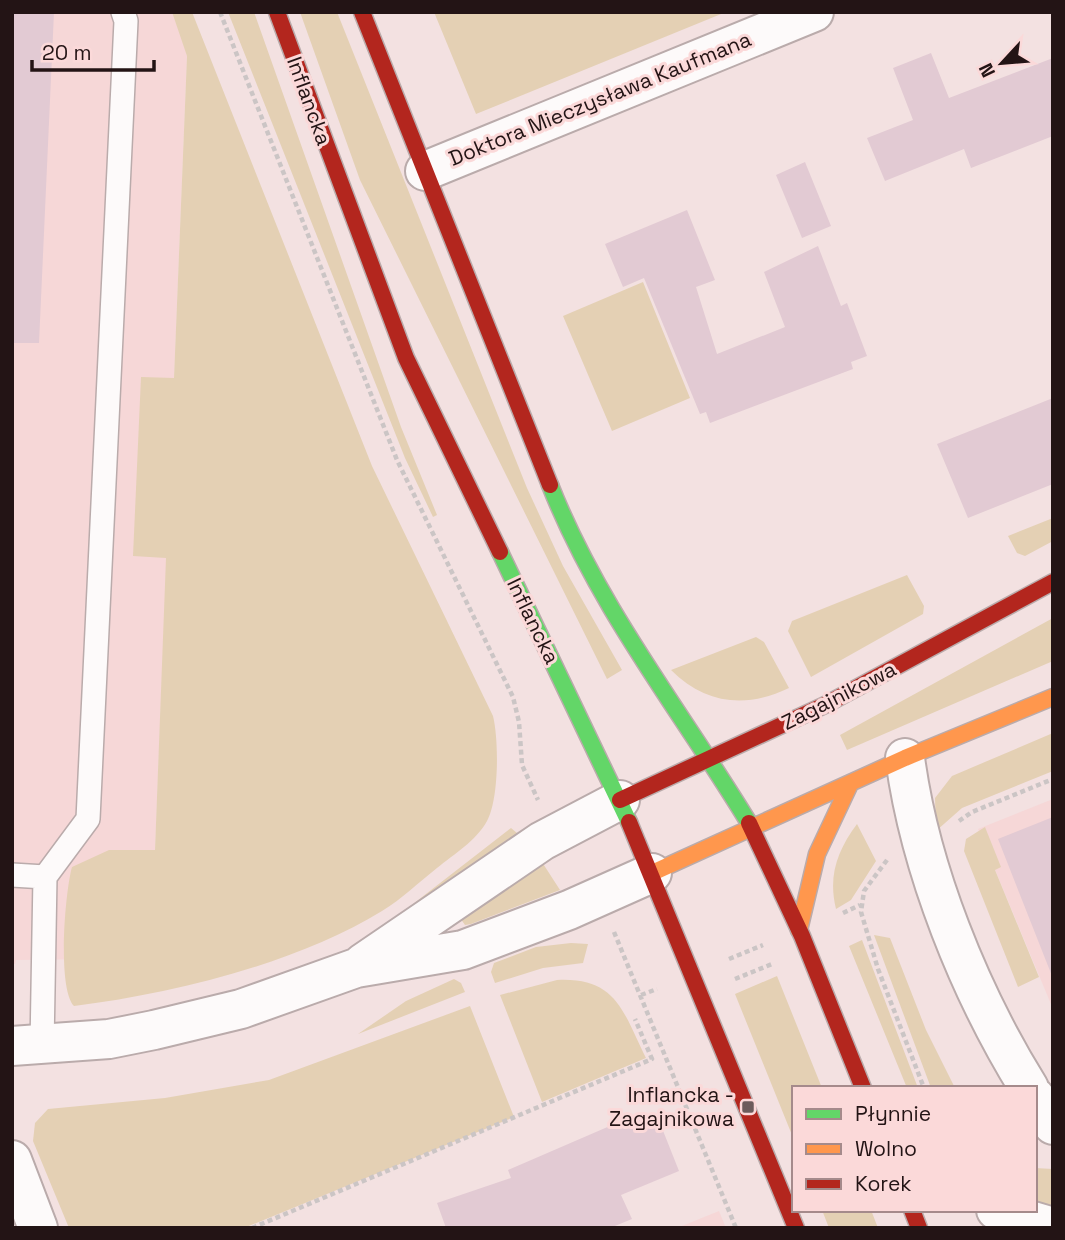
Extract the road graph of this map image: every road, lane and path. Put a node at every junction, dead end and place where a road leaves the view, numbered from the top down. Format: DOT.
graph roads {
  1 [pos="123,12"];
  2 [pos="220,12"];
  3 [pos="277,12"];
  4 [pos="362,12"];
  5 [pos="814,12"];
  6 [pos="425,170"];
  7 [pos="1053,582"];
  8 [pos="1053,697"];
  9 [pos="905,758"];
  10 [pos="710,759"];
  11 [pos="1053,779"];
  12 [pos="850,783"];
  13 [pos="620,800"];
  14 [pos="544,811"];
  15 [pos="956,824"];
  16 [pos="752,828"];
  17 [pos="896,855"];
  18 [pos="652,873"];
  19 [pos="12,875"];
  20 [pos="45,877"];
  21 [pos="860,905"];
  22 [pos="838,915"];
  23 [pos="799,930"];
  24 [pos="764,944"];
  25 [pos="626,958"];
  26 [pos="723,962"];
  27 [pos="772,964"];
  28 [pos="356,968"];
  29 [pos="730,981"];
  30 [pos="661,987"];
  31 [pos="641,995"];
  32 [pos="635,1019"];
  33 [pos="27,1046"];
  34 [pos="862,1086"];
  35 [pos="923,1086"];
  36 [pos="1028,1086"];
  37 [pos="1037,1100"];
  38 [pos="1053,1125"];
  39 [pos="12,1160"];
  40 [pos="1003,1212"];
  41 [pos="1053,1227"];
  42 [pos="38,1228"];
  43 [pos="252,1228"];
  44 [pos="736,1228"];
  45 [pos="796,1228"];
  1 -- 20 [label="lane"];
  2 -- 14 [label="path"];
  3 -- 13 [label="main road, Inflancka"];
  4 -- 6 [label="main road"];
  5 -- 6 [label="street, Doktora Mieczysława Kaufmana"];
  6 -- 10 [label="main road"];
  7 -- 10 [label="main road, Zagajnikowa"];
  8 -- 9 [label="main road"];
  9 -- 12 [label="main road"];
  9 -- 36 [label="street"];
  10 -- 13 [label="main road, Zagajnikowa"];
  10 -- 16 [label="main road"];
  11 -- 15 [label="path"];
  12 -- 16 [label="main road"];
  12 -- 23 [label="main road"];
  13 -- 18 [label="main road, Inflancka"];
  13 -- 28 [label="street"];
  16 -- 18 [label="main road"];
  16 -- 23 [label="main road"];
  17 -- 21 [label="path"];
  18 -- 28 [label="street"];
  18 -- 45 [label="main road, Inflancka"];
  19 -- 20 [label="lane"];
  20 -- 33 [label="lane"];
  21 -- 22 [label="path"];
  21 -- 35 [label="path"];
  23 -- 34 [label="main road"];
  24 -- 26 [label="path"];
  25 -- 31 [label="path"];
  27 -- 29 [label="path"];
  28 -- 33 [label="street"];
  30 -- 31 [label="path"];
  31 -- 44 [label="path"];
  32 -- 43 [label="path"];
  37 -- 38 [label="street"];
  39 -- 42 [label="street"];
  40 -- 41 [label="street"];
}
